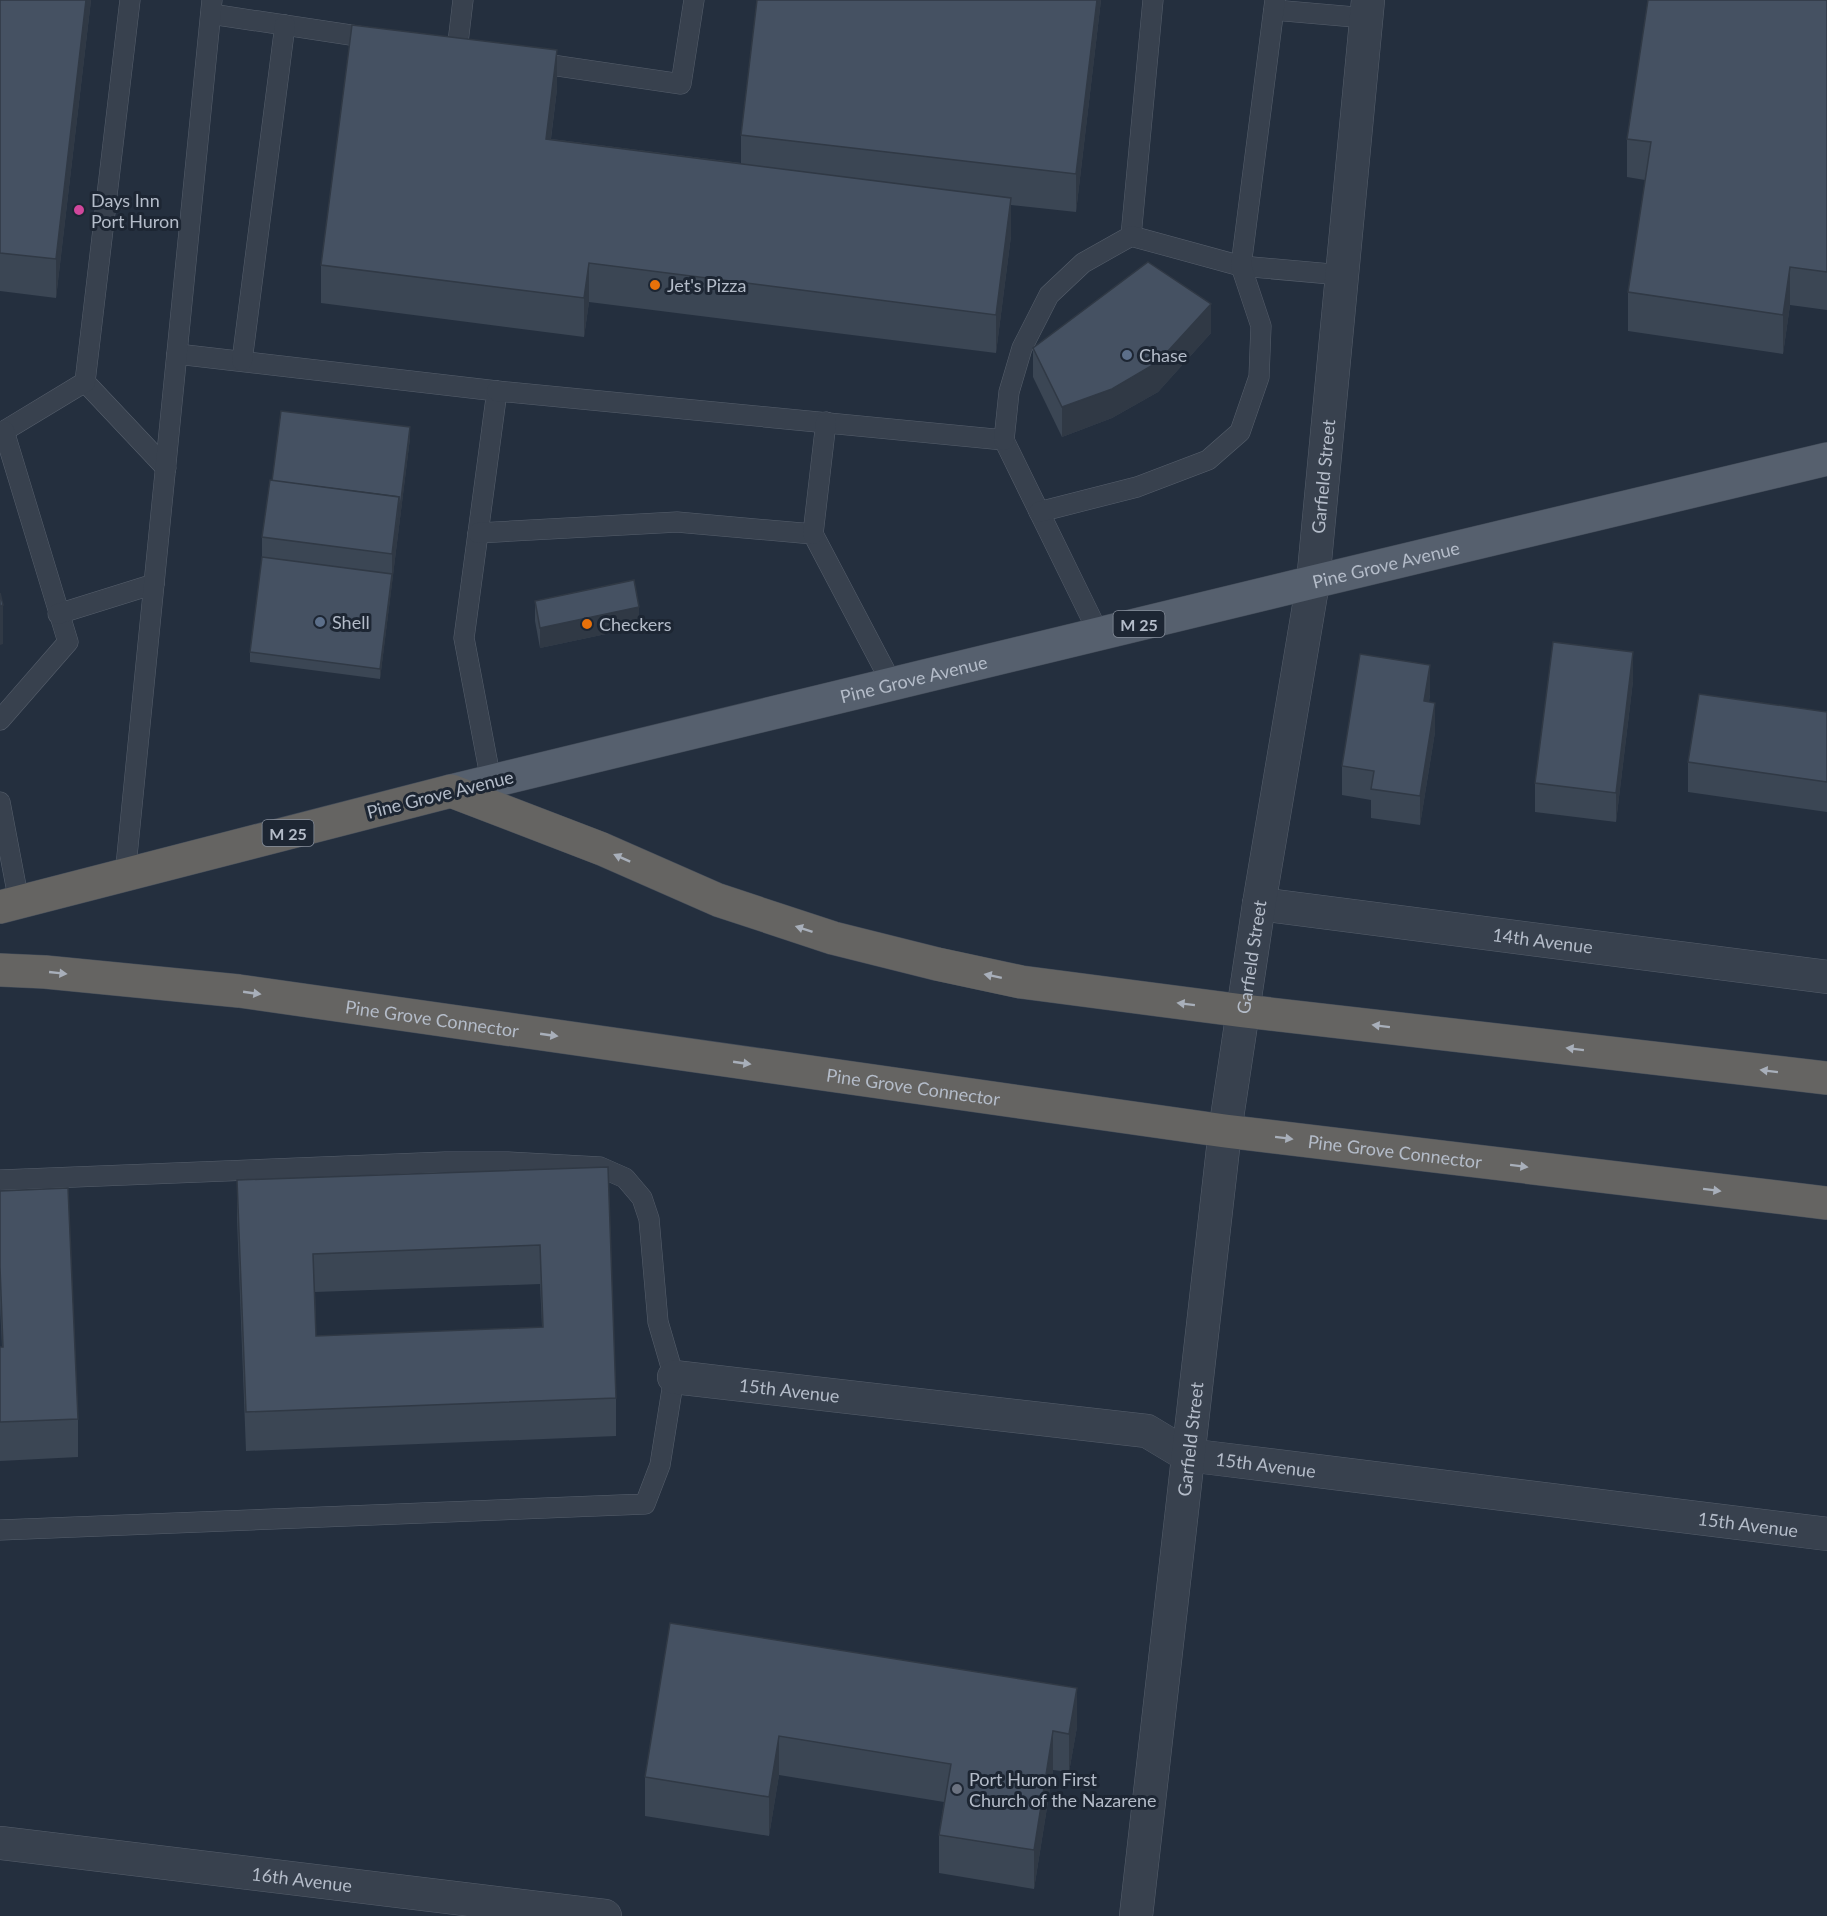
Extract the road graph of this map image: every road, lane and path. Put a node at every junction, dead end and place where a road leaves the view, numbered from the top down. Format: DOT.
graph roads {
  1 [pos="130,0"];
  2 [pos="463,0"];
  3 [pos="694,0"];
  4 [pos="1153,0"];
  5 [pos="1275,5"];
  6 [pos="212,7"];
  7 [pos="1367,9"];
  8 [pos="285,25"];
  9 [pos="400,42"];
  10 [pos="434,47"];
  11 [pos="458,51"];
  12 [pos="481,54"];
  13 [pos="516,59"];
  14 [pos="1131,236"];
  15 [pos="1241,266"];
  16 [pos="1342,275"];
  17 [pos="177,354"];
  18 [pos="242,361"];
  19 [pos="85,382"];
  20 [pos="497,391"];
  21 [pos="826,422"];
  22 [pos="2,432"];
  23 [pos="1004,440"];
  24 [pos="1827,459"];
  25 [pos="166,468"];
  26 [pos="1039,512"];
  27 [pos="478,533"];
  28 [pos="813,534"];
  29 [pos="1313,582"];
  30 [pos="154,584"];
  31 [pos="58,614"];
  32 [pos="1099,634"];
  33 [pos="892,684"];
  34 [pos="0,720"];
  35 [pos="492,781"];
  36 [pos="451,791"];
  37 [pos="0,802"];
  38 [pos="125,876"];
  39 [pos="9,904"];
  40 [pos="1259,904"];
  41 [pos="0,970"];
  42 [pos="1827,977"];
  43 [pos="1244,1011"];
  44 [pos="1827,1078"];
  45 [pos="1226,1131"];
  46 [pos="0,1180"];
  47 [pos="1827,1203"];
  48 [pos="674,1377"];
  49 [pos="1187,1455"];
  50 [pos="0,1530"];
  51 [pos="1827,1534"];
  52 [pos="0,1843"];
  53 [pos="605,1916"];
  54 [pos="1136,1916"];
  1 -- 19 [label="lane"];
  2 -- 11 [label="lane"];
  3 -- 13 [label="lane"];
  4 -- 14 [label="lane"];
  5 -- 7 [label="lane"];
  5 -- 15 [label="lane"];
  6 -- 8 [label="lane"];
  6 -- 17 [label="lane"];
  7 -- 16 [label="street, Garfield Street"];
  8 -- 9 [label="lane"];
  8 -- 18 [label="lane"];
  10 -- 11 [label="lane"];
  11 -- 12 [label="lane"];
  14 -- 15 [label="lane"];
  14 -- 23 [label="lane"];
  15 -- 16 [label="lane"];
  15 -- 26 [label="lane"];
  16 -- 29 [label="street, Garfield Street"];
  17 -- 18 [label="lane"];
  17 -- 25 [label="lane"];
  18 -- 20 [label="lane"];
  19 -- 22 [label="lane"];
  19 -- 25 [label="lane"];
  20 -- 21 [label="lane"];
  20 -- 27 [label="lane"];
  21 -- 23 [label="lane"];
  21 -- 28 [label="lane"];
  22 -- 31 [label="lane"];
  23 -- 26 [label="lane"];
  24 -- 29 [label="main road, Pine Grove Avenue / M 25"];
  25 -- 30 [label="lane"];
  26 -- 32 [label="lane"];
  27 -- 28 [label="lane"];
  27 -- 35 [label="lane"];
  28 -- 33 [label="lane"];
  29 -- 32 [label="main road, Pine Grove Avenue / M 25"];
  29 -- 40 [label="street, Garfield Street"];
  30 -- 31 [label="lane"];
  30 -- 38 [label="lane"];
  31 -- 34 [label="lane"];
  32 -- 33 [label="main road, Pine Grove Avenue / M 25"];
  33 -- 35 [label="main road, Pine Grove Avenue / M 25"];
  35 -- 36 [label="main road, Pine Grove Avenue / M 25"];
  36 -- 38 [label="highway, Pine Grove Avenue / M 25"];
  43 -- 36 [label="highway, one-way"];
  37 -- 39 [label="lane"];
  38 -- 39 [label="highway, Pine Grove Avenue / M 25"];
  40 -- 42 [label="street, 14th Avenue"];
  40 -- 43 [label="street, Garfield Street"];
  41 -- 45 [label="highway, Pine Grove Connector, one-way"];
  44 -- 43 [label="highway, one-way"];
  43 -- 45 [label="street, Garfield Street"];
  45 -- 47 [label="highway, Pine Grove Connector, one-way"];
  45 -- 49 [label="street, Garfield Street"];
  46 -- 48 [label="lane"];
  48 -- 49 [label="street, 15th Avenue"];
  48 -- 50 [label="lane"];
  49 -- 51 [label="street, 15th Avenue"];
  49 -- 54 [label="street, Garfield Street"];
  52 -- 53 [label="street, 16th Avenue"];
}
